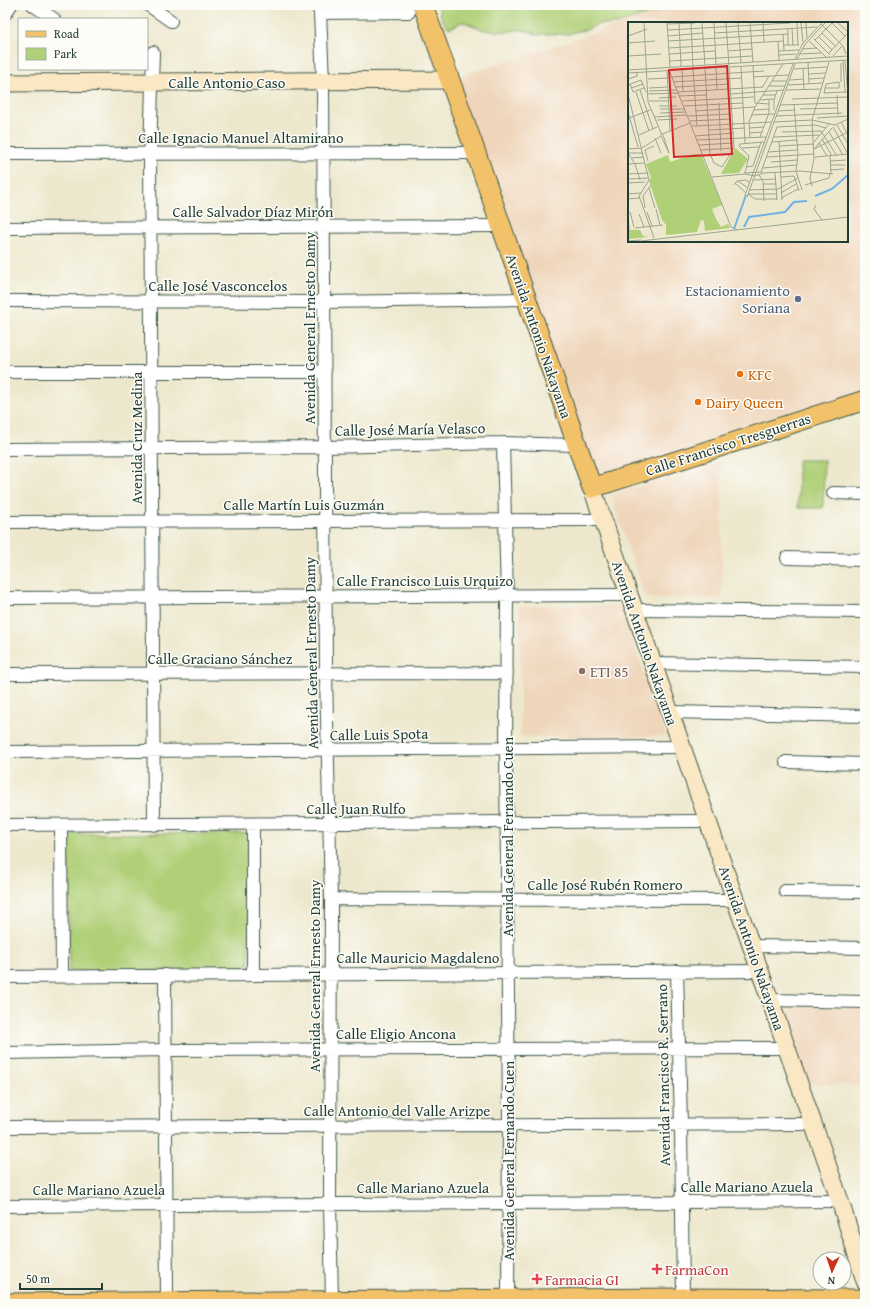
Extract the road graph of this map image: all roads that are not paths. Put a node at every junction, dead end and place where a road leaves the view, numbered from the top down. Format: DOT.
graph roads {
  1 [pos="11,5"];
  2 [pos="32,5"];
  3 [pos="148,5"];
  4 [pos="416,8"];
  5 [pos="318,9"];
  6 [pos="5,14"];
  7 [pos="52,18"];
  8 [pos="171,21"];
  9 [pos="153,52"];
  10 [pos="449,80"];
  11 [pos="323,81"];
  12 [pos="153,82"];
  13 [pos="5,83"];
  14 [pos="324,153"];
  15 [pos="476,153"];
  16 [pos="5,154"];
  17 [pos="150,154"];
  18 [pos="502,226"];
  19 [pos="324,227"];
  20 [pos="5,228"];
  21 [pos="151,228"];
  22 [pos="527,299"];
  23 [pos="5,301"];
  24 [pos="151,301"];
  25 [pos="324,302"];
  26 [pos="5,372"];
  27 [pos="152,372"];
  28 [pos="325,372"];
  29 [pos="865,400"];
  30 [pos="503,443"];
  31 [pos="576,445"];
  32 [pos="325,447"];
  33 [pos="5,448"];
  34 [pos="152,448"];
  35 [pos="592,488"];
  36 [pos="833,493"];
  37 [pos="865,494"];
  38 [pos="325,520"];
  39 [pos="506,520"];
  40 [pos="603,520"];
  41 [pos="152,521"];
  42 [pos="5,522"];
  43 [pos="787,558"];
  44 [pos="865,560"];
  45 [pos="507,595"];
  46 [pos="326,596"];
  47 [pos="152,597"];
  48 [pos="5,598"];
  49 [pos="632,602"];
  50 [pos="865,612"];
  51 [pos="653,663"];
  52 [pos="865,667"];
  53 [pos="507,673"];
  54 [pos="5,674"];
  55 [pos="153,674"];
  56 [pos="326,674"];
  57 [pos="670,712"];
  58 [pos="865,716"];
  59 [pos="682,747"];
  60 [pos="506,748"];
  61 [pos="328,750"];
  62 [pos="153,751"];
  63 [pos="5,752"];
  64 [pos="786,762"];
  65 [pos="865,764"];
  66 [pos="708,822"];
  67 [pos="507,823"];
  68 [pos="253,824"];
  69 [pos="330,824"];
  70 [pos="61,825"];
  71 [pos="154,825"];
  72 [pos="5,826"];
  73 [pos="785,891"];
  74 [pos="865,892"];
  75 [pos="331,899"];
  76 [pos="507,900"];
  77 [pos="735,900"];
  78 [pos="751,946"];
  79 [pos="865,948"];
  80 [pos="677,971"];
  81 [pos="760,971"];
  82 [pos="331,973"];
  83 [pos="508,973"];
  84 [pos="165,975"];
  85 [pos="253,975"];
  86 [pos="5,976"];
  87 [pos="62,976"];
  88 [pos="770,1000"];
  89 [pos="865,1002"];
  90 [pos="680,1048"];
  91 [pos="787,1048"];
  92 [pos="330,1049"];
  93 [pos="508,1049"];
  94 [pos="165,1050"];
  95 [pos="5,1052"];
  96 [pos="681,1124"];
  97 [pos="813,1124"];
  98 [pos="509,1125"];
  99 [pos="166,1126"];
  100 [pos="330,1126"];
  101 [pos="5,1127"];
  102 [pos="840,1201"];
  103 [pos="682,1202"];
  104 [pos="508,1203"];
  105 [pos="330,1204"];
  106 [pos="166,1205"];
  107 [pos="5,1206"];
  108 [pos="865,1281"];
  109 [pos="683,1298"];
  110 [pos="865,1299"];
  111 [pos="332,1300"];
  112 [pos="167,1302"];
  113 [pos="508,1302"];
  114 [pos="5,1303"];
  1 -- 6 [label="street"];
  2 -- 7 [label="street"];
  3 -- 8 [label="street"];
  4 -- 5 [label="street"];
  4 -- 10 [label="main road, Avenida Antonio Nakayama"];
  5 -- 11 [label="street, Avenida General Ernesto Damy"];
  9 -- 12 [label="street, Avenida Cruz Medina"];
  10 -- 11 [label="street, Calle Antonio Caso"];
  10 -- 15 [label="main road, Avenida Antonio Nakayama"];
  11 -- 12 [label="street, Calle Antonio Caso"];
  11 -- 14 [label="street, Avenida General Ernesto Damy"];
  12 -- 13 [label="street, Calle Antonio Caso"];
  12 -- 17 [label="street, Avenida Cruz Medina"];
  14 -- 15 [label="street, Calle Ignacio Manuel Altamirano"];
  14 -- 17 [label="street, Calle Ignacio Manuel Altamirano"];
  14 -- 19 [label="street, Avenida General Ernesto Damy"];
  15 -- 18 [label="main road, Avenida Antonio Nakayama"];
  16 -- 17 [label="street, Calle Ignacio Manuel Altamirano"];
  17 -- 21 [label="street, Avenida Cruz Medina"];
  18 -- 19 [label="street, Calle Salvador Díaz Mirón"];
  18 -- 22 [label="main road, Avenida Antonio Nakayama"];
  19 -- 21 [label="street, Calle Salvador Díaz Mirón"];
  19 -- 25 [label="street, Avenida General Ernesto Damy"];
  20 -- 21 [label="street, Calle Salvador Díaz Mirón"];
  21 -- 24 [label="street, Avenida Cruz Medina"];
  22 -- 25 [label="street, Calle José Vasconcelos"];
  22 -- 31 [label="main road, Avenida Antonio Nakayama"];
  23 -- 24 [label="street, Calle José Vasconcelos"];
  24 -- 25 [label="street, Calle José Vasconcelos"];
  24 -- 27 [label="street, Avenida Cruz Medina"];
  25 -- 28 [label="street, Avenida General Ernesto Damy"];
  26 -- 27 [label="street"];
  27 -- 28 [label="street"];
  27 -- 34 [label="street, Avenida Cruz Medina"];
  28 -- 32 [label="street, Avenida General Ernesto Damy"];
  29 -- 35 [label="main road, Calle Francisco Tresguerras"];
  30 -- 31 [label="street"];
  30 -- 32 [label="street, Calle José María Velasco"];
  30 -- 39 [label="street, Avenida General Fernando Cuen"];
  31 -- 35 [label="main road, Avenida Antonio Nakayama"];
  32 -- 34 [label="street, Calle José María Velasco"];
  32 -- 38 [label="street, Avenida General Ernesto Damy"];
  33 -- 34 [label="street, Calle José María Velasco"];
  34 -- 41 [label="street, Avenida Cruz Medina"];
  35 -- 40 [label="street, Avenida Antonio Nakayama"];
  36 -- 37 [label="street"];
  38 -- 39 [label="street, Calle Martín Luis Guzmán"];
  38 -- 41 [label="street, Calle Martín Luis Guzmán"];
  38 -- 46 [label="street, Avenida General Ernesto Damy"];
  39 -- 40 [label="street, Calle Martín Luis Guzmán"];
  39 -- 45 [label="street, Avenida General Fernando Cuen"];
  40 -- 49 [label="street, Avenida Antonio Nakayama"];
  41 -- 42 [label="street, Calle Martín Luis Guzmán"];
  41 -- 47 [label="street, Avenida Cruz Medina"];
  43 -- 44 [label="street"];
  45 -- 46 [label="street, Calle Francisco Luis Urquizo"];
  45 -- 49 [label="street, Calle Francisco Luis Urquizo"];
  45 -- 53 [label="street, Avenida General Fernando Cuen"];
  46 -- 47 [label="street, Calle Francisco Luis Urquizo"];
  46 -- 56 [label="street, Avenida General Ernesto Damy"];
  47 -- 48 [label="street, Calle Francisco Luis Urquizo"];
  47 -- 55 [label="street, Avenida Cruz Medina"];
  49 -- 50 [label="street"];
  49 -- 51 [label="street, Avenida Antonio Nakayama"];
  51 -- 52 [label="street"];
  51 -- 57 [label="street, Avenida Antonio Nakayama"];
  53 -- 56 [label="street, Calle Graciano Sánchez"];
  53 -- 60 [label="street, Avenida General Fernando Cuen"];
  54 -- 55 [label="street, Calle Graciano Sánchez"];
  55 -- 56 [label="street, Calle Graciano Sánchez"];
  55 -- 62 [label="street, Avenida Cruz Medina"];
  56 -- 61 [label="street, Avenida General Ernesto Damy"];
  57 -- 58 [label="street"];
  57 -- 59 [label="street, Avenida Antonio Nakayama"];
  59 -- 60 [label="street, Calle Luis Spota"];
  59 -- 66 [label="street, Avenida Antonio Nakayama"];
  60 -- 61 [label="street, Calle Luis Spota"];
  60 -- 67 [label="street, Avenida General Fernando Cuen"];
  61 -- 62 [label="street, Calle Luis Spota"];
  61 -- 69 [label="street, Avenida General Ernesto Damy"];
  62 -- 63 [label="street, Calle Luis Spota"];
  62 -- 71 [label="street, Avenida Cruz Medina"];
  64 -- 65 [label="street"];
  66 -- 67 [label="street, Calle Juan Rulfo"];
  66 -- 77 [label="street, Avenida Antonio Nakayama"];
  67 -- 69 [label="street, Calle Juan Rulfo"];
  67 -- 76 [label="street, Avenida General Fernando Cuen"];
  68 -- 69 [label="street, Calle Juan Rulfo"];
  68 -- 71 [label="street, Calle Juan Rulfo"];
  68 -- 85 [label="street"];
  69 -- 75 [label="street, Avenida General Ernesto Damy"];
  70 -- 71 [label="street, Calle Juan Rulfo"];
  70 -- 72 [label="street, Calle Juan Rulfo"];
  70 -- 87 [label="street"];
  73 -- 74 [label="street"];
  75 -- 76 [label="street, Calle José Rubén Romero"];
  75 -- 82 [label="street, Avenida General Ernesto Damy"];
  76 -- 77 [label="street, Calle José Rubén Romero"];
  76 -- 83 [label="street, Avenida General Fernando Cuen"];
  77 -- 78 [label="street, Avenida Antonio Nakayama"];
  78 -- 79 [label="street"];
  78 -- 81 [label="street, Avenida Antonio Nakayama"];
  80 -- 81 [label="street, Calle Mauricio Magdaleno"];
  80 -- 83 [label="street, Calle Mauricio Magdaleno"];
  80 -- 90 [label="street, Avenida Francisco R. Serrano"];
  81 -- 88 [label="street, Avenida Antonio Nakayama"];
  82 -- 83 [label="street, Calle Mauricio Magdaleno"];
  82 -- 85 [label="street, Calle Mauricio Magdaleno"];
  82 -- 92 [label="street, Avenida General Ernesto Damy"];
  83 -- 93 [label="street, Avenida General Fernando Cuen"];
  84 -- 85 [label="street, Calle Mauricio Magdaleno"];
  84 -- 87 [label="street, Calle Mauricio Magdaleno"];
  84 -- 94 [label="street"];
  86 -- 87 [label="street, Calle Mauricio Magdaleno"];
  88 -- 89 [label="street"];
  88 -- 91 [label="street, Avenida Antonio Nakayama"];
  90 -- 91 [label="street, Calle Eligio Ancona"];
  90 -- 93 [label="street, Calle Eligio Ancona"];
  90 -- 96 [label="street, Avenida Francisco R. Serrano"];
  91 -- 97 [label="street, Avenida Antonio Nakayama"];
  92 -- 93 [label="street, Calle Eligio Ancona"];
  92 -- 94 [label="street, Calle Eligio Ancona"];
  92 -- 100 [label="street, Avenida General Ernesto Damy"];
  93 -- 98 [label="street, Avenida General Fernando Cuen"];
  94 -- 95 [label="street, Calle Eligio Ancona"];
  94 -- 99 [label="street"];
  96 -- 97 [label="street, Calle Antonio del Valle Arizpe"];
  96 -- 98 [label="street, Calle Antonio del Valle Arizpe"];
  96 -- 103 [label="street, Avenida Francisco R. Serrano"];
  97 -- 102 [label="street, Avenida Antonio Nakayama"];
  98 -- 100 [label="street, Calle Antonio del Valle Arizpe"];
  98 -- 104 [label="street, Avenida General Fernando Cuen"];
  99 -- 100 [label="street, Calle Antonio del Valle Arizpe"];
  99 -- 101 [label="street, Calle Antonio del Valle Arizpe"];
  99 -- 106 [label="street"];
  100 -- 105 [label="street, Avenida General Ernesto Damy"];
  102 -- 103 [label="street, Calle Mariano Azuela"];
  102 -- 108 [label="street, Avenida Antonio Nakayama"];
  103 -- 104 [label="street, Calle Mariano Azuela"];
  103 -- 109 [label="street, Avenida Francisco R. Serrano"];
  104 -- 105 [label="street, Calle Mariano Azuela"];
  104 -- 113 [label="street, Avenida General Fernando Cuen"];
  105 -- 106 [label="street, Calle Mariano Azuela"];
  105 -- 111 [label="street, Avenida General Ernesto Damy"];
  106 -- 107 [label="street, Calle Mariano Azuela"];
  106 -- 112 [label="street"];
  109 -- 110 [label="main road"];
  109 -- 113 [label="main road"];
  111 -- 112 [label="main road"];
  111 -- 113 [label="main road"];
  112 -- 114 [label="main road"];
}
